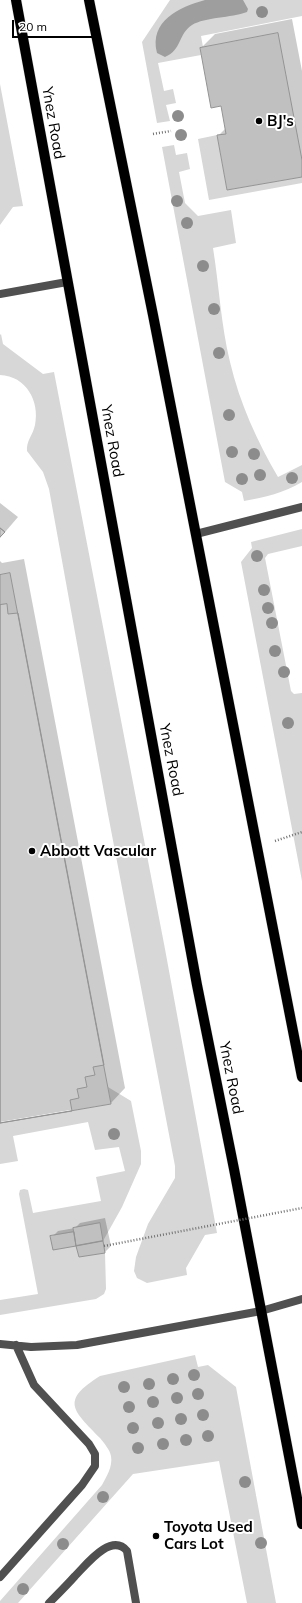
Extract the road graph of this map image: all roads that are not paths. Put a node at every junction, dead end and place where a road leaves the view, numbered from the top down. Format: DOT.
graph roads {
  1 [pos="16,0"];
  2 [pos="89,0"];
  3 [pos="67,282"];
  4 [pos="0,294"];
  5 [pos="302,507"];
  6 [pos="196,534"];
  7 [pos="302,1077"];
  8 [pos="302,1299"];
  9 [pos="261,1311"];
  10 [pos="0,1344"];
  11 [pos="16,1346"];
  12 [pos="302,1524"];
  13 [pos="0,1577"];
  14 [pos="50,1603"];
  15 [pos="136,1603"];
  1 -- 3 [label="main road, Ynez Road"];
  2 -- 6 [label="main road"];
  3 -- 4 [label="street"];
  3 -- 9 [label="main road, Ynez Road"];
  5 -- 6 [label="street"];
  6 -- 7 [label="main road"];
  8 -- 9 [label="street"];
  9 -- 11 [label="street"];
  9 -- 12 [label="main road, Ynez Road"];
  10 -- 11 [label="street"];
  11 -- 13 [label="street"];
  14 -- 15 [label="street"];
}
